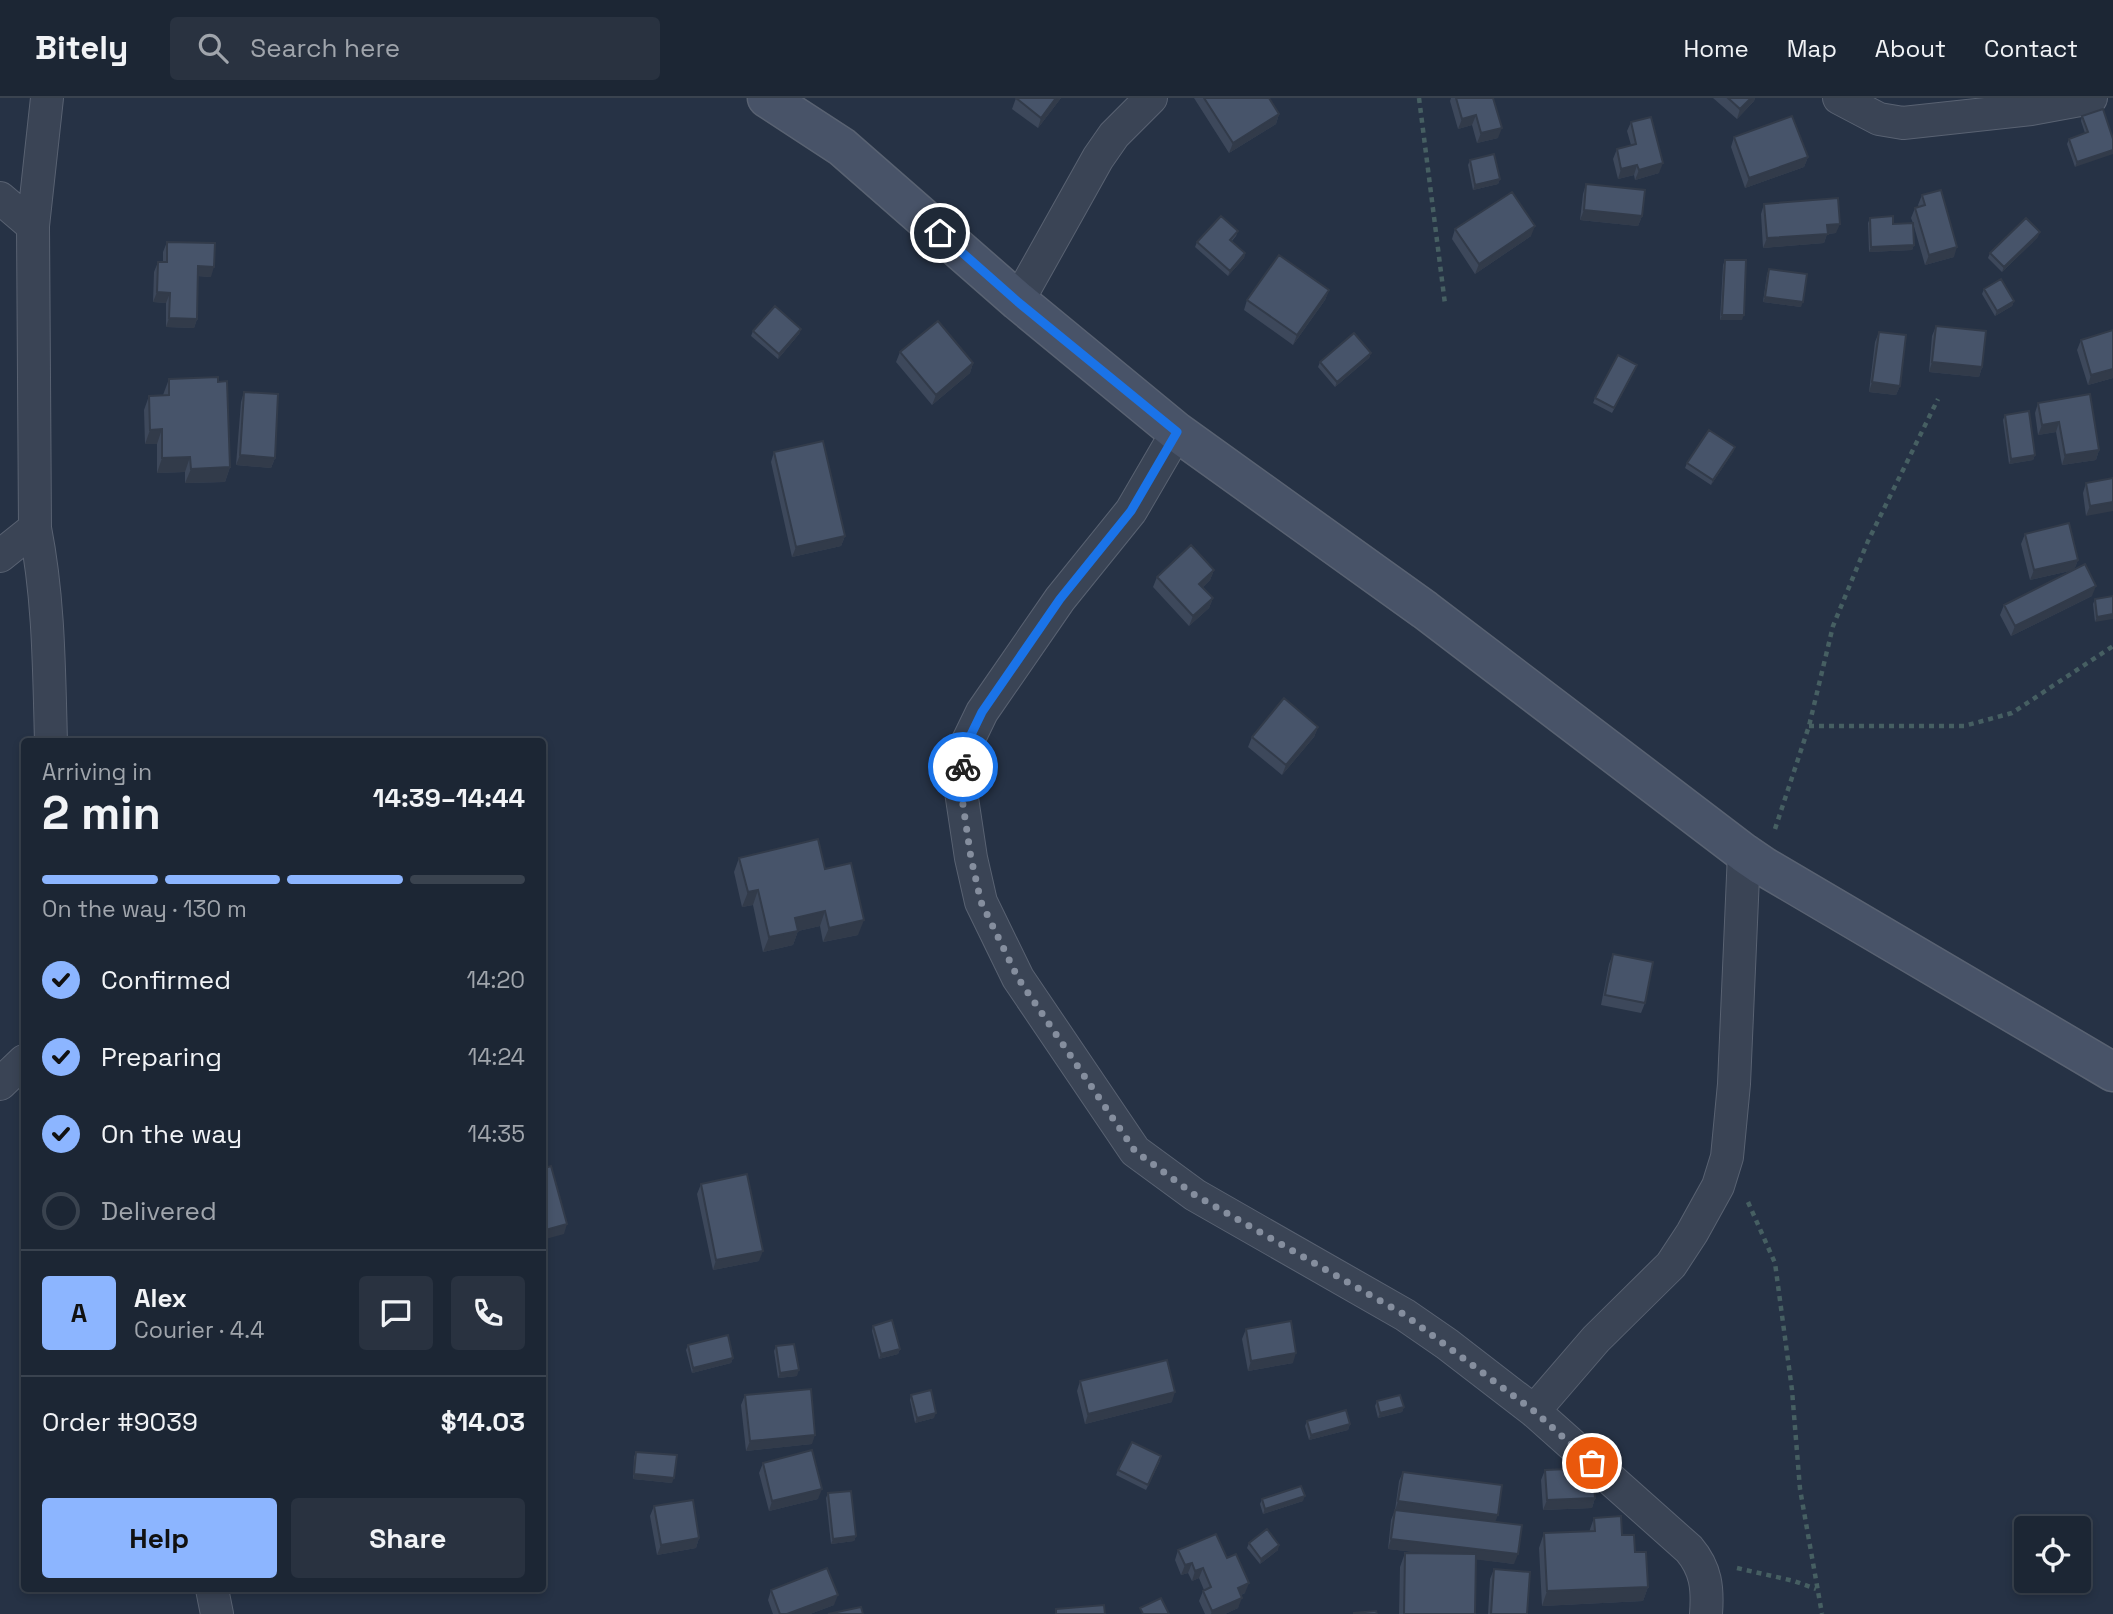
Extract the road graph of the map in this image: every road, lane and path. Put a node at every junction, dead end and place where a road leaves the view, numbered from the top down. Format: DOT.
graph roads {
  1 [pos="47,98"];
  2 [pos="767,98"];
  3 [pos="1151,98"];
  4 [pos="1419,98"];
  5 [pos="1839,98"];
  6 [pos="2091,98"];
  7 [pos="1933,109"];
  8 [pos="0,198"];
  9 [pos="33,226"];
  10 [pos="1018,302"];
  11 [pos="1445,304"];
  12 [pos="1938,400"];
  13 [pos="1177,432"];
  14 [pos="35,528"];
  15 [pos="0,556"];
  16 [pos="2113,646"];
  17 [pos="1809,726"];
  18 [pos="51,738"];
  19 [pos="1754,860"];
  20 [pos="21,1064"];
  21 [pos="2113,1072"];
  22 [pos="0,1084"];
  23 [pos="1727,1157"];
  24 [pos="1534,1411"];
  25 [pos="1698,1560"];
  26 [pos="1816,1590"];
  27 [pos="213,1592"];
  28 [pos="217,1614"];
  29 [pos="1706,1614"];
  30 [pos="1822,1614"];
  1 -- 9 [label="street"];
  2 -- 10 [label="street"];
  3 -- 10 [label="street"];
  4 -- 11 [label="path"];
  5 -- 7 [label="street"];
  6 -- 7 [label="street"];
  8 -- 9 [label="street"];
  9 -- 14 [label="street"];
  10 -- 13 [label="street"];
  12 -- 17 [label="path"];
  13 -- 19 [label="street"];
  13 -- 24 [label="street"];
  14 -- 15 [label="street"];
  14 -- 18 [label="street"];
  16 -- 17 [label="path"];
  17 -- 19 [label="path"];
  19 -- 21 [label="street"];
  19 -- 23 [label="street"];
  20 -- 22 [label="street"];
  23 -- 24 [label="street"];
  23 -- 26 [label="path"];
  24 -- 25 [label="street"];
  25 -- 26 [label="path"];
  25 -- 29 [label="street"];
  26 -- 30 [label="path"];
  27 -- 28 [label="street"];
}
